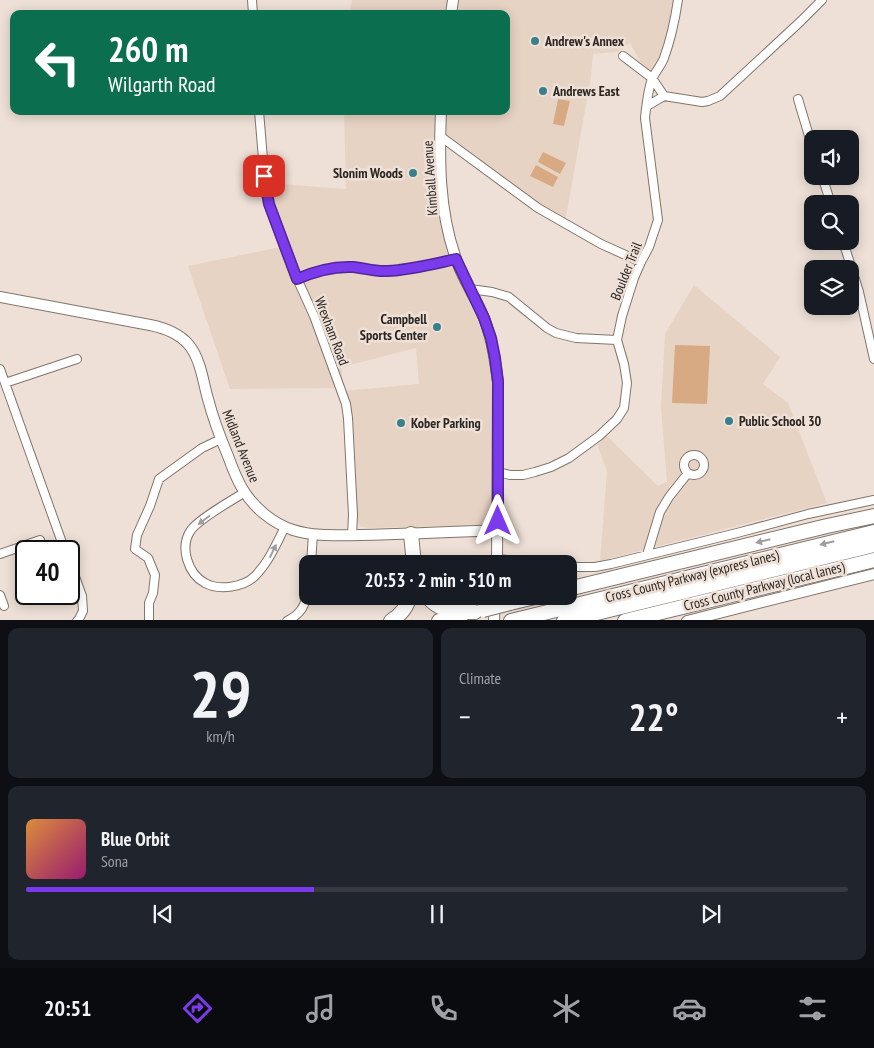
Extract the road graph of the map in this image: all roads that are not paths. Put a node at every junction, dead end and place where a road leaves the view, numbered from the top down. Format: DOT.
graph roads {
  1 [pos="678,0"];
  2 [pos="822,0"];
  3 [pos="623,56"];
  4 [pos="652,78"];
  5 [pos="664,96"];
  6 [pos="798,99"];
  7 [pos="646,106"];
  8 [pos="259,115"];
  9 [pos="441,115"];
  10 [pos="807,130"];
  11 [pos="440,136"];
  12 [pos="846,250"];
  13 [pos="456,259"];
  14 [pos="641,262"];
  15 [pos="297,279"];
  16 [pos="470,289"];
  17 [pos="0,298"];
  18 [pos="617,340"];
  19 [pos="77,359"];
  20 [pos="874,359"];
  21 [pos="0,369"];
  22 [pos="5,383"];
  23 [pos="221,439"];
  24 [pos="498,472"];
  25 [pos="688,473"];
  26 [pos="245,492"];
  27 [pos="874,500"];
  28 [pos="874,511"];
  29 [pos="874,516"];
  30 [pos="285,526"];
  31 [pos="828,526"];
  32 [pos="498,530"];
  33 [pos="874,532"];
  34 [pos="313,534"];
  35 [pos="406,534"];
  36 [pos="352,535"];
  37 [pos="61,540"];
  38 [pos="874,545"];
  39 [pos="15,549"];
  40 [pos="0,554"];
  41 [pos="312,555"];
  42 [pos="407,555"];
  43 [pos="412,555"];
  44 [pos="497,555"];
  45 [pos="647,555"];
  46 [pos="874,560"];
  47 [pos="577,567"];
  48 [pos="874,574"];
  49 [pos="577,587"];
  50 [pos="80,590"];
  51 [pos="0,595"];
  52 [pos="304,605"];
  53 [pos="407,605"];
  54 [pos="437,605"];
  55 [pos="495,605"];
  56 [pos="502,605"];
  57 [pos="4,606"];
  58 [pos="479,611"];
  59 [pos="706,619"];
  60 [pos="78,620"];
  61 [pos="149,620"];
  62 [pos="287,620"];
  63 [pos="391,620"];
  64 [pos="439,620"];
  65 [pos="494,620"];
  66 [pos="511,620"];
  67 [pos="564,620"];
  68 [pos="625,620"];
  69 [pos="687,620"];
  1 -- 4 [label="street, Boulder Trail"];
  2 -- 5 [label="street"];
  3 -- 4 [label="street"];
  4 -- 5 [label="street"];
  4 -- 7 [label="street, Boulder Trail"];
  5 -- 7 [label="street"];
  6 -- 10 [label="street"];
  7 -- 14 [label="street, Boulder Trail"];
  8 -- 15 [label="street, Wrexham Road"];
  9 -- 11 [label="street, Kimball Avenue"];
  11 -- 13 [label="street, Kimball Avenue"];
  11 -- 14 [label="street"];
  12 -- 20 [label="street"];
  13 -- 15 [label="street"];
  13 -- 16 [label="street, Kimball Avenue"];
  14 -- 18 [label="street, Boulder Trail"];
  15 -- 36 [label="street, Wrexham Road"];
  16 -- 18 [label="street"];
  16 -- 24 [label="street, Kimball Avenue"];
  17 -- 23 [label="street, Midland Avenue"];
  18 -- 24 [label="street, Boulder Trail"];
  19 -- 22 [label="street"];
  21 -- 22 [label="street"];
  22 -- 37 [label="street"];
  23 -- 26 [label="street, Midland Avenue"];
  23 -- 61 [label="street"];
  24 -- 32 [label="street, Kimball Avenue"];
  25 -- 45 [label="street"];
  26 -- 30 [label="street, Midland Avenue"];
  26 -- 30 [label="street, one-way"];
  27 -- 45 [label="street"];
  28 -- 31 [label="highway"];
  29 -- 31 [label="highway"];
  30 -- 34 [label="street, Midland Avenue"];
  31 -- 49 [label="highway, one-way"];
  32 -- 35 [label="street, Midland Avenue"];
  32 -- 44 [label="street, Kimball Avenue"];
  33 -- 66 [label="highway, Cross County Parkway (express lanes), one-way"];
  34 -- 36 [label="street, Midland Avenue"];
  34 -- 41 [label="street"];
  35 -- 36 [label="street, Midland Avenue"];
  35 -- 42 [label="highway"];
  35 -- 43 [label="highway"];
  38 -- 67 [label="highway, Cross County Parkway (express lanes)"];
  39 -- 40 [label="street"];
  45 -- 47 [label="street"];
  46 -- 68 [label="highway, Cross County Parkway (local lanes)"];
  48 -- 59 [label="street"];
  50 -- 60 [label="street"];
  51 -- 57 [label="street"];
  52 -- 62 [label="street"];
  53 -- 63 [label="highway"];
  54 -- 58 [label="highway"];
  55 -- 65 [label="street"];
  56 -- 58 [label="highway, bridge"];
  58 -- 64 [label="highway"];
  59 -- 69 [label="street"];
}
